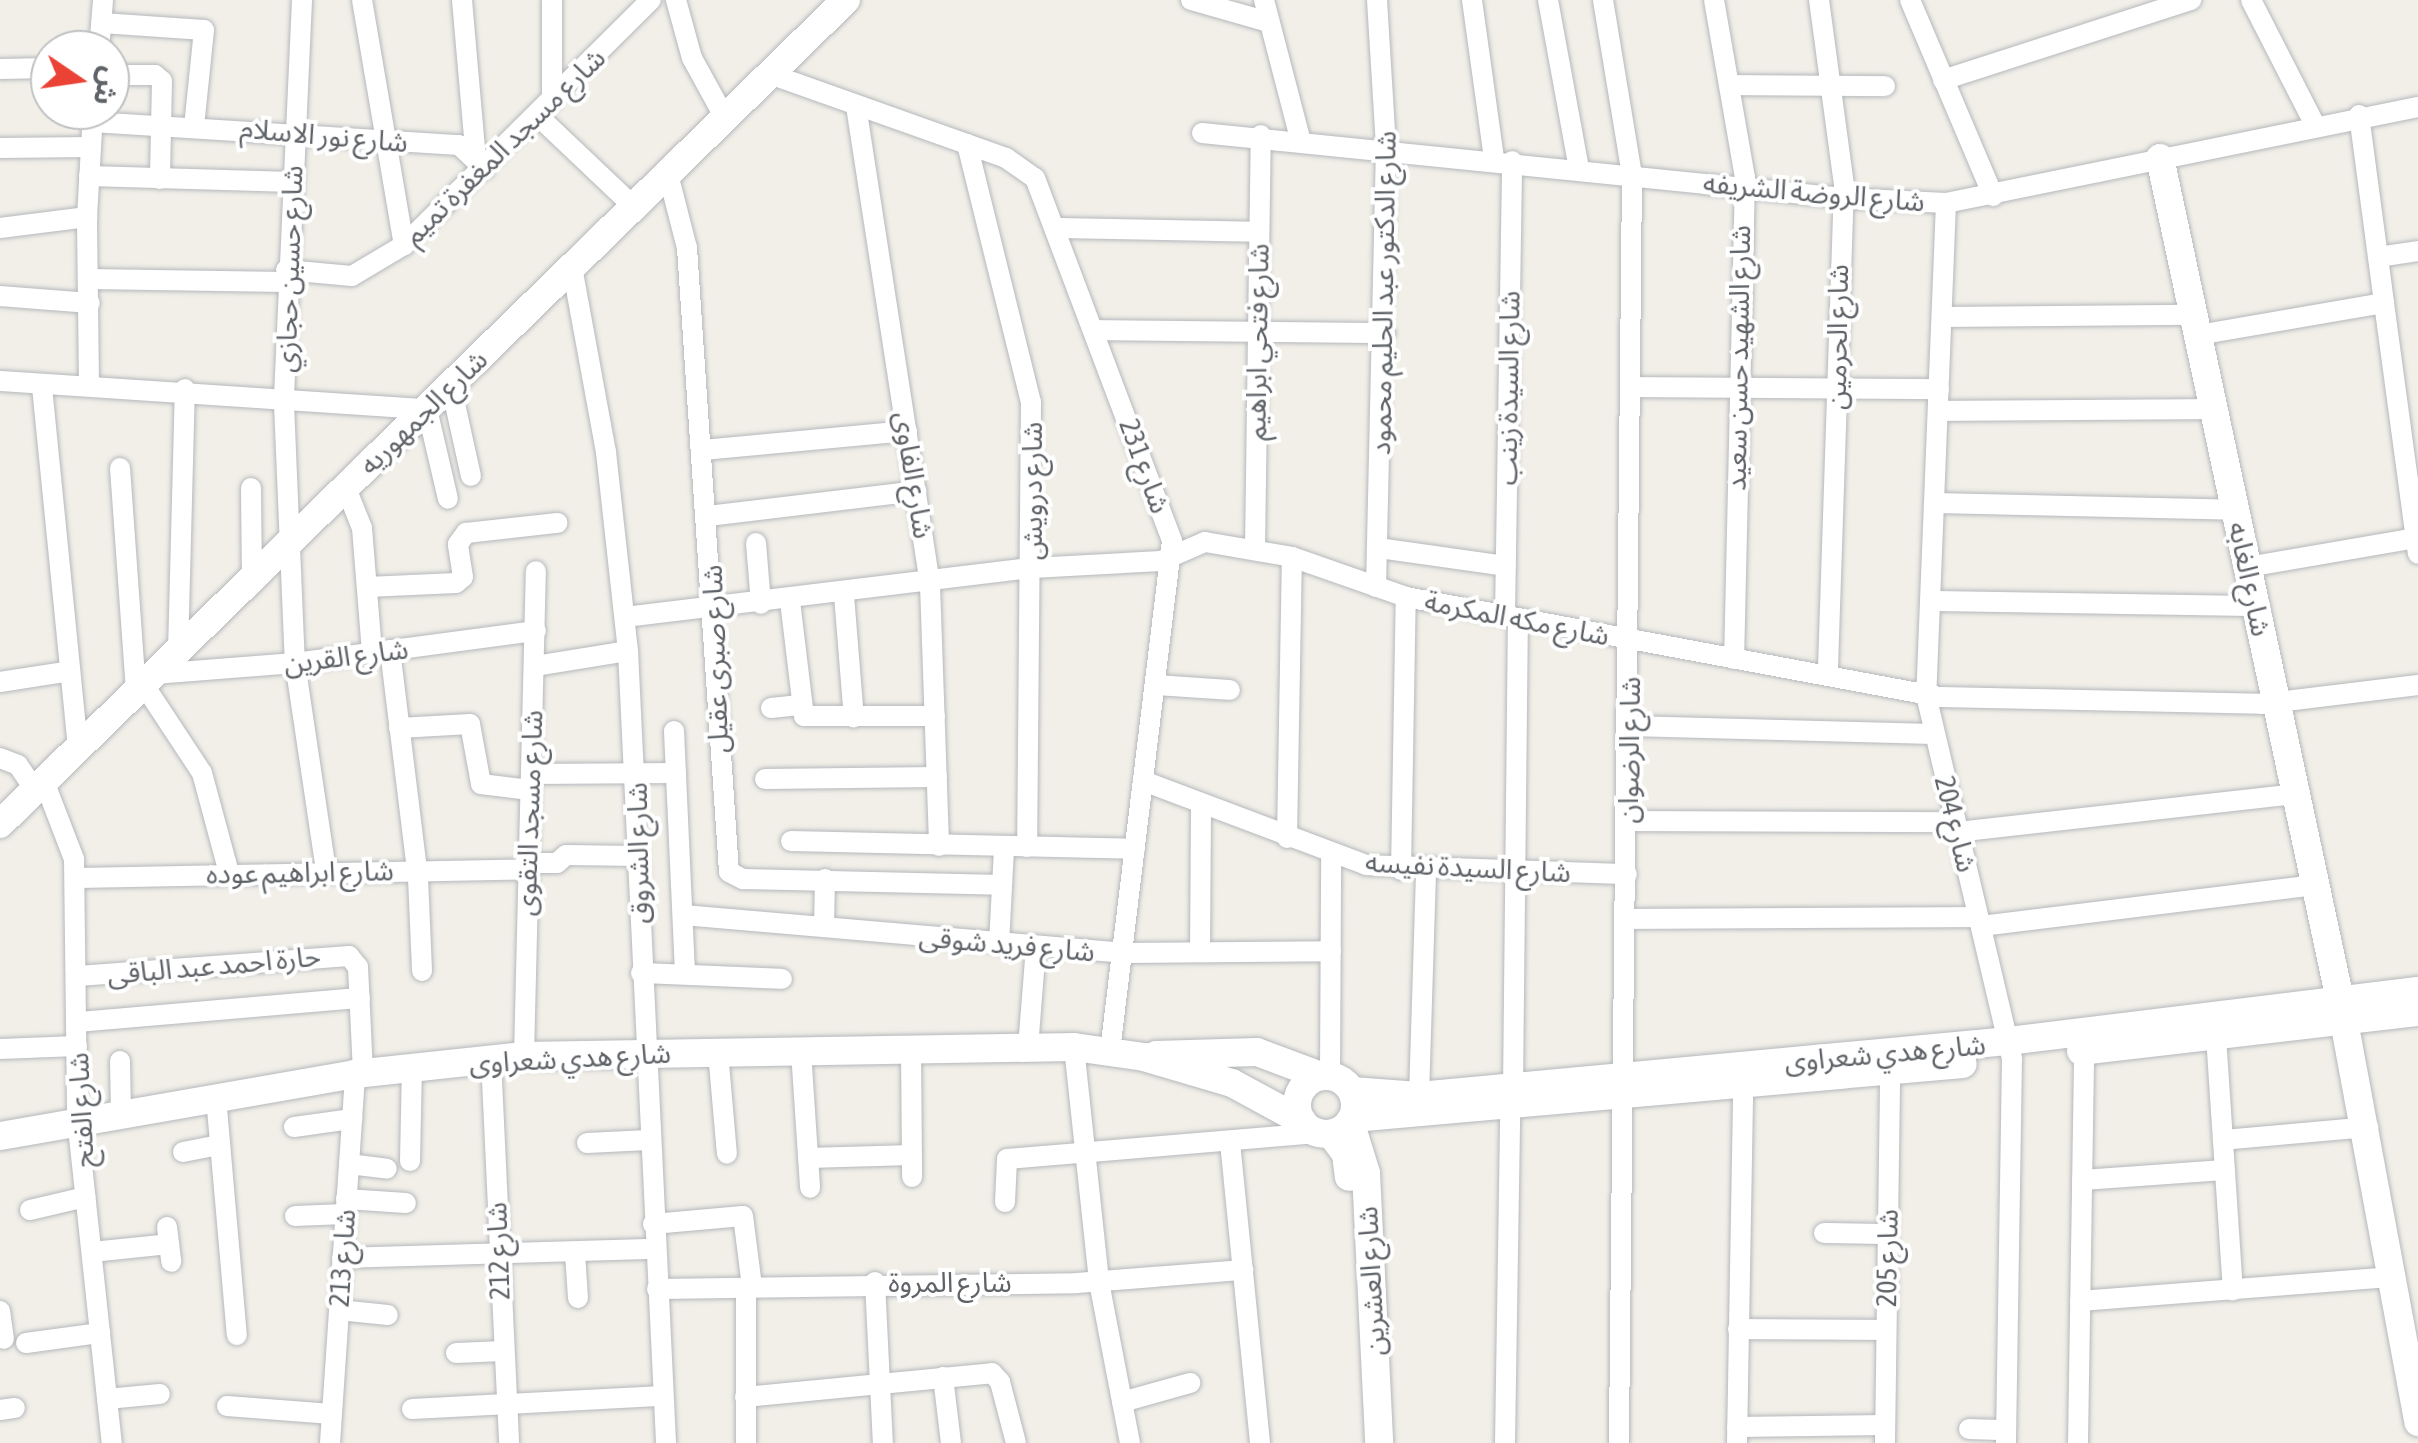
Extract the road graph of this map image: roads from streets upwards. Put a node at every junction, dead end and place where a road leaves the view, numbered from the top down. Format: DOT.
graph roads {
  1 [pos="104,0"];
  2 [pos="302,0"];
  3 [pos="362,0"];
  4 [pos="462,0"];
  5 [pos="552,0"];
  6 [pos="651,0"];
  7 [pos="676,0"];
  8 [pos="846,0"];
  9 [pos="1191,0"];
  10 [pos="1264,0"];
  11 [pos="1377,0"];
  12 [pos="1472,0"];
  13 [pos="1548,0"];
  14 [pos="1603,0"];
  15 [pos="1714,0"];
  16 [pos="1819,0"];
  17 [pos="2191,0"];
  18 [pos="2252,0"];
  19 [pos="1916,2"];
  20 [pos="1269,22"];
  21 [pos="102,23"];
  22 [pos="101,30"];
  23 [pos="30,69"];
  24 [pos="0,70"];
  25 [pos="770,74"];
  26 [pos="130,75"];
  27 [pos="1943,80"];
  28 [pos="1729,85"];
  29 [pos="1832,86"];
  30 [pos="1885,86"];
  31 [pos="856,106"];
  32 [pos="2418,107"];
  33 [pos="545,108"];
  34 [pos="2359,116"];
  35 [pos="725,118"];
  36 [pos="130,121"];
  37 [pos="2314,123"];
  38 [pos="162,125"];
  39 [pos="194,126"];
  40 [pos="92,130"];
  41 [pos="1202,133"];
  42 [pos="294,134"];
  43 [pos="1261,135"];
  44 [pos="1300,138"];
  45 [pos="387,142"];
  46 [pos="967,144"];
  47 [pos="91,147"];
  48 [pos="1386,147"];
  49 [pos="0,148"];
  50 [pos="2160,158"];
  51 [pos="1503,160"];
  52 [pos="480,164"];
  53 [pos="1580,169"];
  54 [pos="668,174"];
  55 [pos="1632,174"];
  56 [pos="89,176"];
  57 [pos="160,179"];
  58 [pos="293,182"];
  59 [pos="1744,187"];
  60 [pos="1993,196"];
  61 [pos="1843,198"];
  62 [pos="1946,203"];
  63 [pos="634,206"];
  64 [pos="86,218"];
  65 [pos="0,228"];
  66 [pos="1057,228"];
  67 [pos="1259,232"];
  68 [pos="404,245"];
  69 [pos="2418,251"];
  70 [pos="2378,257"];
  71 [pos="572,267"];
  72 [pos="286,276"];
  73 [pos="89,278"];
  74 [pos="0,296"];
  75 [pos="90,303"];
  76 [pos="2384,303"];
  77 [pos="1942,316"];
  78 [pos="2196,325"];
  79 [pos="1094,330"];
  80 [pos="1258,332"];
  81 [pos="1385,333"];
  82 [pos="0,380"];
  83 [pos="90,385"];
  84 [pos="451,386"];
  85 [pos="42,387"];
  86 [pos="1634,387"];
  87 [pos="1738,388"];
  88 [pos="1836,388"];
  89 [pos="186,389"];
  90 [pos="1938,400"];
  91 [pos="284,404"];
  92 [pos="2214,408"];
  93 [pos="427,409"];
  94 [pos="908,431"];
  95 [pos="703,450"];
  96 [pos="120,468"];
  97 [pos="471,476"];
  98 [pos="251,488"];
  99 [pos="346,488"];
  100 [pos="917,491"];
  101 [pos="448,498"];
  102 [pos="1934,503"];
  103 [pos="2236,510"];
  104 [pos="708,516"];
  105 [pos="557,523"];
  106 [pos="294,539"];
  107 [pos="756,543"];
  108 [pos="2417,546"];
  109 [pos="1378,548"];
  110 [pos="1254,549"];
  111 [pos="1174,556"];
  112 [pos="1292,556"];
  113 [pos="1506,566"];
  114 [pos="2248,567"];
  115 [pos="1032,568"];
  116 [pos="536,572"];
  117 [pos="252,580"];
  118 [pos="930,585"];
  119 [pos="366,587"];
  120 [pos="1376,587"];
  121 [pos="844,594"];
  122 [pos="1406,598"];
  123 [pos="790,601"];
  124 [pos="1930,601"];
  125 [pos="762,604"];
  126 [pos="2256,606"];
  127 [pos="714,610"];
  128 [pos="626,617"];
  129 [pos="1512,617"];
  130 [pos="536,631"];
  131 [pos="1631,639"];
  132 [pos="178,652"];
  133 [pos="381,652"];
  134 [pos="628,652"];
  135 [pos="1734,659"];
  136 [pos="295,664"];
  137 [pos="535,666"];
  138 [pos="70,672"];
  139 [pos="1828,676"];
  140 [pos="0,682"];
  141 [pos="144,684"];
  142 [pos="1155,684"];
  143 [pos="2418,685"];
  144 [pos="1230,690"];
  145 [pos="1926,695"];
  146 [pos="2277,704"];
  147 [pos="800,705"];
  148 [pos="771,708"];
  149 [pos="935,716"];
  150 [pos="854,718"];
  151 [pos="1630,726"];
  152 [pos="399,728"];
  153 [pos="674,732"];
  154 [pos="1933,734"];
  155 [pos="78,748"];
  156 [pos="0,758"];
  157 [pos="676,773"];
  158 [pos="636,774"];
  159 [pos="937,777"];
  160 [pos="765,779"];
  161 [pos="1143,781"];
  162 [pos="530,782"];
  163 [pos="40,786"];
  164 [pos="2296,794"];
  165 [pos="1201,804"];
  166 [pos="1628,821"];
  167 [pos="0,824"];
  168 [pos="1956,827"];
  169 [pos="1288,838"];
  170 [pos="792,841"];
  171 [pos="939,846"];
  172 [pos="1004,846"];
  173 [pos="1027,847"];
  174 [pos="1135,849"];
  175 [pos="638,856"];
  176 [pos="1331,856"];
  177 [pos="525,866"];
  178 [pos="417,870"];
  179 [pos="1400,870"];
  180 [pos="326,871"];
  181 [pos="1426,871"];
  182 [pos="1514,872"];
  183 [pos="229,874"];
  184 [pos="1627,874"];
  185 [pos="75,878"];
  186 [pos="825,879"];
  187 [pos="2316,885"];
  188 [pos="1002,886"];
  189 [pos="684,915"];
  190 [pos="1626,919"];
  191 [pos="1980,921"];
  192 [pos="824,927"];
  193 [pos="999,944"];
  194 [pos="1036,947"];
  195 [pos="1331,950"];
  196 [pos="1200,952"];
  197 [pos="1122,954"];
  198 [pos="422,971"];
  199 [pos="641,973"];
  200 [pos="685,974"];
  201 [pos="78,976"];
  202 [pos="782,979"];
  203 [pos="2418,990"];
  204 [pos="360,998"];
  205 [pos="2342,1011"];
  206 [pos="2418,1012"];
  207 [pos="78,1022"];
  208 [pos="2216,1036"];
  209 [pos="78,1046"];
  210 [pos="1074,1047"];
  211 [pos="1028,1048"];
  212 [pos="0,1049"];
  213 [pos="801,1050"];
  214 [pos="911,1050"];
  215 [pos="2010,1050"];
  216 [pos="1110,1051"];
  217 [pos="2084,1051"];
  218 [pos="718,1052"];
  219 [pos="643,1053"];
  220 [pos="524,1056"];
  221 [pos="1144,1057"];
  222 [pos="492,1058"];
  223 [pos="120,1060"];
  224 [pos="412,1068"];
  225 [pos="1890,1072"];
  226 [pos="359,1074"];
  227 [pos="1742,1086"];
  228 [pos="1624,1087"];
  229 [pos="1419,1096"];
  230 [pos="216,1098"];
  231 [pos="1512,1098"];
  232 [pos="1332,1109"];
  233 [pos="121,1112"];
  234 [pos="77,1118"];
  235 [pos="352,1119"];
  236 [pos="294,1127"];
  237 [pos="2368,1127"];
  238 [pos="0,1136"];
  239 [pos="648,1140"];
  240 [pos="2223,1140"];
  241 [pos="1230,1142"];
  242 [pos="587,1143"];
  243 [pos="220,1144"];
  244 [pos="183,1152"];
  245 [pos="728,1154"];
  246 [pos="912,1154"];
  247 [pos="1087,1156"];
  248 [pos="808,1158"];
  249 [pos="410,1160"];
  250 [pos="349,1164"];
  251 [pos="387,1169"];
  252 [pos="2225,1170"];
  253 [pos="912,1177"];
  254 [pos="2082,1180"];
  255 [pos="810,1188"];
  256 [pos="86,1197"];
  257 [pos="1005,1202"];
  258 [pos="406,1204"];
  259 [pos="346,1206"];
  260 [pos="30,1210"];
  261 [pos="295,1216"];
  262 [pos="653,1224"];
  263 [pos="1824,1234"];
  264 [pos="1888,1234"];
  265 [pos="169,1244"];
  266 [pos="654,1249"];
  267 [pos="92,1252"];
  268 [pos="575,1253"];
  269 [pos="342,1258"];
  270 [pos="498,1258"];
  271 [pos="1243,1270"];
  272 [pos="2393,1277"];
  273 [pos="876,1282"];
  274 [pos="1099,1282"];
  275 [pos="749,1286"];
  276 [pos="656,1289"];
  277 [pos="2232,1290"];
  278 [pos="578,1298"];
  279 [pos="2080,1301"];
  280 [pos="338,1310"];
  281 [pos="0,1311"];
  282 [pos="388,1314"];
  283 [pos="1738,1329"];
  284 [pos="1886,1330"];
  285 [pos="100,1333"];
  286 [pos="238,1335"];
  287 [pos="4,1339"];
  288 [pos="26,1343"];
  289 [pos="503,1351"];
  290 [pos="456,1353"];
  291 [pos="943,1377"];
  292 [pos="1190,1383"];
  293 [pos="879,1384"];
  294 [pos="160,1394"];
  295 [pos="663,1396"];
  296 [pos="745,1397"];
  297 [pos="107,1399"];
  298 [pos="1122,1402"];
  299 [pos="507,1405"];
  300 [pos="226,1406"];
  301 [pos="412,1409"];
  302 [pos="332,1414"];
  303 [pos="2418,1422"];
  304 [pos="1970,1428"];
  305 [pos="1885,1434"];
  306 [pos="1737,1435"];
  307 [pos="2006,1436"];
  308 [pos="112,1443"];
  309 [pos="330,1443"];
  310 [pos="509,1443"];
  311 [pos="666,1443"];
  312 [pos="746,1443"];
  313 [pos="884,1443"];
  314 [pos="950,1443"];
  315 [pos="1016,1443"];
  316 [pos="1130,1443"];
  317 [pos="1260,1443"];
  318 [pos="1360,1443"];
  319 [pos="1379,1443"];
  320 [pos="1506,1443"];
  321 [pos="1619,1443"];
  322 [pos="2078,1443"];
  1 -- 21 [label="street"];
  2 -- 42 [label="street, شارع حسين حجازي"];
  3 -- 45 [label="street"];
  4 -- 52 [label="street"];
  5 -- 33 [label="street"];
  6 -- 33 [label="street, شارع مسجد المغفرة تميم"];
  7 -- 35 [label="street"];
  8 -- 25 [label="street, شارع الجمهوريه"];
  9 -- 20 [label="street"];
  10 -- 20 [label="street"];
  11 -- 48 [label="street, شارع الدكتور عبد الحليم محمود"];
  12 -- 51 [label="street, شارع السيدة زينب"];
  13 -- 53 [label="street"];
  14 -- 55 [label="street, شارع الرضوان"];
  15 -- 28 [label="street, شارع الشهيد حسن سعيد"];
  16 -- 29 [label="street, شارع الحرمين"];
  17 -- 27 [label="street"];
  18 -- 37 [label="street"];
  19 -- 27 [label="street"];
  20 -- 44 [label="street"];
  21 -- 22 [label="street"];
  21 -- 39 [label="street"];
  23 -- 24 [label="street"];
  25 -- 31 [label="street, شارع 231"];
  25 -- 35 [label="street, شارع الجمهوريه"];
  26 -- 38 [label="street"];
  27 -- 60 [label="street"];
  28 -- 29 [label="street"];
  28 -- 59 [label="street, شارع الشهيد حسن سعيد"];
  29 -- 30 [label="street"];
  29 -- 61 [label="street, شارع الحرمين"];
  31 -- 46 [label="street, شارع 231"];
  31 -- 94 [label="street, شارع الفاوى"];
  32 -- 34 [label="street, شارع الروضة الشريفه"];
  33 -- 52 [label="street, شارع مسجد المغفرة تميم"];
  33 -- 63 [label="street"];
  34 -- 37 [label="street, شارع الروضة الشريفه"];
  34 -- 70 [label="street"];
  35 -- 54 [label="street, شارع الجمهوريه"];
  36 -- 38 [label="street, شارع نور الاسلام"];
  37 -- 50 [label="street, شارع الروضة الشريفه"];
  38 -- 39 [label="street, شارع نور الاسلام"];
  38 -- 57 [label="street"];
  39 -- 42 [label="street, شارع نور الاسلام"];
  40 -- 47 [label="street"];
  41 -- 43 [label="street, شارع الروضة الشريفه"];
  42 -- 45 [label="street, شارع نور الاسلام"];
  42 -- 58 [label="street, شارع حسين حجازي"];
  43 -- 44 [label="street, شارع الروضة الشريفه"];
  43 -- 67 [label="street, شارع فتحي ابراهيم"];
  44 -- 48 [label="street, شارع الروضة الشريفه"];
  45 -- 52 [label="street, شارع نور الاسلام"];
  45 -- 68 [label="street"];
  46 -- 66 [label="street, شارع 231"];
  46 -- 115 [label="street, شارع درويش"];
  47 -- 49 [label="street"];
  47 -- 56 [label="street"];
  48 -- 51 [label="street, شارع الروضة الشريفه"];
  48 -- 81 [label="street, شارع الدكتور عبد الحليم محمود"];
  50 -- 60 [label="street, شارع الروضة الشريفه"];
  50 -- 78 [label="street, شارع الغابه"];
  51 -- 53 [label="street, شارع الروضة الشريفه"];
  51 -- 113 [label="street, شارع السيدة زينب"];
  52 -- 68 [label="street, شارع مسجد المغفرة تميم"];
  53 -- 55 [label="street, شارع الروضة الشريفه"];
  54 -- 63 [label="street, شارع الجمهوريه"];
  54 -- 95 [label="street, شارع صبرى عقيل"];
  55 -- 59 [label="street, شارع الروضة الشريفه"];
  55 -- 86 [label="street, شارع الرضوان"];
  56 -- 57 [label="street"];
  56 -- 64 [label="street"];
  57 -- 58 [label="street"];
  58 -- 72 [label="street, شارع حسين حجازي"];
  59 -- 61 [label="street, شارع الروضة الشريفه"];
  59 -- 87 [label="street, شارع الشهيد حسن سعيد"];
  60 -- 62 [label="street, شارع الروضة الشريفه"];
  61 -- 62 [label="street, شارع الروضة الشريفه"];
  61 -- 88 [label="street, شارع الحرمين"];
  62 -- 77 [label="street, شارع 204"];
  63 -- 71 [label="street, شارع الجمهوريه"];
  64 -- 65 [label="street"];
  64 -- 73 [label="street"];
  66 -- 67 [label="street"];
  66 -- 79 [label="street, شارع 231"];
  67 -- 80 [label="street, شارع فتحي ابراهيم"];
  68 -- 72 [label="street, شارع مسجد المغفرة تميم"];
  69 -- 70 [label="street"];
  70 -- 76 [label="street"];
  71 -- 84 [label="street, شارع الجمهوريه"];
  71 -- 128 [label="street, شارع الشروق"];
  72 -- 73 [label="street, شارع مسجد المغفرة تميم"];
  72 -- 91 [label="street, شارع حسين حجازي"];
  73 -- 75 [label="street"];
  74 -- 75 [label="street"];
  75 -- 83 [label="street"];
  76 -- 78 [label="street"];
  76 -- 108 [label="street"];
  77 -- 78 [label="street"];
  77 -- 90 [label="street, شارع 204"];
  78 -- 92 [label="street, شارع الغابه"];
  79 -- 80 [label="street"];
  79 -- 111 [label="street, شارع 231"];
  80 -- 81 [label="street"];
  80 -- 110 [label="street, شارع فتحي ابراهيم"];
  81 -- 109 [label="street, شارع الدكتور عبد الحليم محمود"];
  82 -- 85 [label="street"];
  83 -- 85 [label="street"];
  83 -- 89 [label="street"];
  84 -- 93 [label="street, شارع الجمهوريه"];
  84 -- 97 [label="street"];
  85 -- 138 [label="street"];
  86 -- 87 [label="street"];
  86 -- 131 [label="street, شارع الرضوان"];
  87 -- 88 [label="street"];
  87 -- 135 [label="street, شارع الشهيد حسن سعيد"];
  88 -- 90 [label="street"];
  88 -- 139 [label="street, شارع الحرمين"];
  89 -- 91 [label="street"];
  89 -- 132 [label="street"];
  90 -- 92 [label="street"];
  90 -- 102 [label="street, شارع 204"];
  91 -- 93 [label="street"];
  91 -- 106 [label="street, شارع حسين حجازي"];
  92 -- 103 [label="street, شارع الغابه"];
  93 -- 99 [label="street, شارع الجمهوريه"];
  93 -- 101 [label="street"];
  94 -- 95 [label="street"];
  94 -- 100 [label="street, شارع الفاوى"];
  95 -- 104 [label="street, شارع صبرى عقيل"];
  96 -- 141 [label="street"];
  98 -- 117 [label="street"];
  99 -- 106 [label="street, شارع الجمهوريه"];
  99 -- 119 [label="street"];
  100 -- 104 [label="street"];
  100 -- 118 [label="street, شارع الفاوى"];
  102 -- 103 [label="street"];
  102 -- 124 [label="street, شارع 204"];
  103 -- 114 [label="street, شارع الغابه"];
  104 -- 127 [label="street, شارع صبرى عقيل"];
  105 -- 119 [label="street"];
  106 -- 117 [label="street, شارع الجمهوريه"];
  106 -- 136 [label="street, شارع حسين حجازي"];
  107 -- 125 [label="street"];
  108 -- 114 [label="street"];
  109 -- 113 [label="street"];
  109 -- 120 [label="street, شارع الدكتور عبد الحليم محمود"];
  110 -- 111 [label="street, شارع مكه المكرمة"];
  110 -- 112 [label="street, شارع مكه المكرمة"];
  111 -- 115 [label="street, شارع مكه المكرمة"];
  111 -- 142 [label="street, شارع 231"];
  112 -- 120 [label="street, شارع مكه المكرمة"];
  112 -- 169 [label="street"];
  113 -- 129 [label="street, شارع السيدة زينب"];
  114 -- 126 [label="street, شارع الغابه"];
  115 -- 118 [label="street, شارع مكه المكرمة"];
  115 -- 173 [label="street, شارع درويش"];
  116 -- 130 [label="street, شارع مسجد التقوى"];
  117 -- 132 [label="street, شارع الجمهوريه"];
  118 -- 121 [label="street, شارع مكه المكرمة"];
  118 -- 149 [label="street, شارع الفاوى"];
  119 -- 133 [label="street"];
  120 -- 122 [label="street, شارع مكه المكرمة"];
  121 -- 123 [label="street, شارع مكه المكرمة"];
  121 -- 150 [label="street"];
  122 -- 129 [label="street, شارع مكه المكرمة"];
  122 -- 179 [label="street"];
  123 -- 125 [label="street, شارع مكه المكرمة"];
  123 -- 147 [label="street"];
  124 -- 126 [label="street"];
  124 -- 145 [label="street, شارع 204"];
  125 -- 127 [label="street, شارع مكه المكرمة"];
  126 -- 146 [label="street, شارع الغابه"];
  127 -- 128 [label="street, شارع مكه المكرمة"];
  127 -- 186 [label="street, شارع صبرى عقيل"];
  128 -- 134 [label="street, شارع الشروق"];
  129 -- 131 [label="street, شارع مكه المكرمة"];
  129 -- 182 [label="street, شارع السيدة زينب"];
  130 -- 133 [label="street, شارع القرين"];
  130 -- 137 [label="street, شارع مسجد التقوى"];
  131 -- 135 [label="street, شارع مكه المكرمة"];
  131 -- 151 [label="street, شارع الرضوان"];
  132 -- 141 [label="street, شارع الجمهوريه"];
  133 -- 136 [label="street, شارع القرين"];
  133 -- 152 [label="street"];
  134 -- 137 [label="street"];
  134 -- 158 [label="street, شارع الشروق"];
  135 -- 139 [label="street, شارع مكه المكرمة"];
  136 -- 141 [label="street, شارع القرين"];
  136 -- 180 [label="street, شارع حسين حجازي"];
  137 -- 162 [label="street, شارع مسجد التقوى"];
  138 -- 140 [label="street"];
  138 -- 155 [label="street"];
  139 -- 145 [label="street, شارع مكه المكرمة"];
  141 -- 155 [label="street, شارع الجمهوريه"];
  141 -- 183 [label="street"];
  142 -- 144 [label="street"];
  142 -- 161 [label="street, شارع 231"];
  143 -- 146 [label="street, شارع مكه المكرمة"];
  145 -- 146 [label="street, شارع مكه المكرمة"];
  145 -- 154 [label="street, شارع 204"];
  146 -- 164 [label="street, شارع الغابه"];
  147 -- 148 [label="street"];
  147 -- 150 [label="street"];
  149 -- 150 [label="street"];
  149 -- 159 [label="street, شارع الفاوى"];
  151 -- 154 [label="street"];
  151 -- 166 [label="street, شارع الرضوان"];
  152 -- 162 [label="street"];
  152 -- 178 [label="street"];
  153 -- 157 [label="street"];
  154 -- 168 [label="street, شارع 204"];
  155 -- 163 [label="street, شارع الجمهوريه"];
  156 -- 163 [label="street"];
  157 -- 158 [label="street"];
  157 -- 189 [label="street"];
  158 -- 162 [label="street"];
  158 -- 175 [label="street, شارع الشروق"];
  159 -- 160 [label="street"];
  159 -- 171 [label="street, شارع الفاوى"];
  161 -- 165 [label="street, شارع السيدة نفيسه"];
  161 -- 174 [label="street, شارع 231"];
  162 -- 177 [label="street, شارع مسجد التقوى"];
  163 -- 167 [label="street, شارع الجمهوريه"];
  163 -- 185 [label="street, شارع الفتح"];
  164 -- 168 [label="street"];
  164 -- 187 [label="street, شارع الغابه"];
  165 -- 169 [label="street, شارع السيدة نفيسه"];
  165 -- 196 [label="street"];
  166 -- 168 [label="street"];
  166 -- 184 [label="street, شارع الرضوان"];
  168 -- 191 [label="street, شارع 204"];
  169 -- 176 [label="street, شارع السيدة نفيسه"];
  170 -- 171 [label="street"];
  171 -- 172 [label="street"];
  172 -- 173 [label="street"];
  172 -- 188 [label="street"];
  173 -- 174 [label="street"];
  174 -- 197 [label="street, شارع 231"];
  175 -- 177 [label="street, شارع ابراهيم عوده"];
  175 -- 199 [label="street, شارع الشروق"];
  176 -- 179 [label="street, شارع السيدة نفيسه"];
  176 -- 195 [label="street"];
  177 -- 178 [label="street, شارع ابراهيم عوده"];
  177 -- 220 [label="street, شارع مسجد التقوى"];
  178 -- 180 [label="street, شارع ابراهيم عوده"];
  178 -- 198 [label="street"];
  179 -- 181 [label="street, شارع السيدة نفيسه"];
  180 -- 183 [label="street, شارع ابراهيم عوده"];
  181 -- 182 [label="street, شارع السيدة نفيسه"];
  181 -- 229 [label="street"];
  182 -- 184 [label="street, شارع السيدة نفيسه"];
  182 -- 231 [label="street, شارع السيدة زينب"];
  183 -- 185 [label="street, شارع ابراهيم عوده"];
  184 -- 190 [label="street, شارع الرضوان"];
  185 -- 201 [label="street, شارع الفتح"];
  186 -- 188 [label="street, شارع صبرى عقيل"];
  186 -- 192 [label="street"];
  187 -- 191 [label="street"];
  187 -- 205 [label="street, شارع الغابه"];
  188 -- 193 [label="street"];
  189 -- 192 [label="street, شارع فريد شوقى"];
  189 -- 200 [label="street"];
  190 -- 191 [label="street"];
  190 -- 228 [label="street, شارع الرضوان"];
  191 -- 215 [label="street, شارع 204"];
  192 -- 193 [label="street, شارع فريد شوقى"];
  193 -- 194 [label="street, شارع فريد شوقى"];
  194 -- 197 [label="street, شارع فريد شوقى"];
  194 -- 211 [label="street"];
  195 -- 196 [label="street, شارع فريد شوقى"];
  195 -- 232 [label="street"];
  196 -- 197 [label="street, شارع فريد شوقى"];
  197 -- 216 [label="street, شارع 231"];
  199 -- 200 [label="street"];
  199 -- 219 [label="street, شارع الشروق"];
  200 -- 202 [label="street"];
  201 -- 204 [label="street, حارة احمد عبد الباقى"];
  201 -- 207 [label="street, شارع الفتح"];
  203 -- 205 [label="street, شارع هدي شعراوى"];
  204 -- 207 [label="street"];
  204 -- 226 [label="street, حارة احمد عبد الباقى"];
  205 -- 206 [label="street, شارع هدي شعراوى"];
  205 -- 208 [label="street, شارع هدي شعراوى"];
  205 -- 215 [label="street, شارع هدي شعراوى"];
  205 -- 237 [label="street, شارع الغابه"];
  207 -- 209 [label="street, شارع الفتح"];
  208 -- 217 [label="street, شارع هدي شعراوى"];
  208 -- 240 [label="street"];
  209 -- 212 [label="street"];
  209 -- 234 [label="street, شارع الفتح"];
  210 -- 211 [label="street, شارع هدي شعراوى"];
  210 -- 216 [label="street, شارع هدي شعراوى"];
  210 -- 247 [label="street"];
  211 -- 214 [label="street, شارع هدي شعراوى"];
  213 -- 214 [label="street, شارع هدي شعراوى"];
  213 -- 218 [label="street, شارع هدي شعراوى"];
  213 -- 248 [label="street"];
  214 -- 246 [label="street"];
  215 -- 217 [label="street, شارع هدي شعراوى"];
  215 -- 225 [label="street, شارع هدي شعراوى"];
  215 -- 228 [label="street, شارع هدي شعراوى"];
  215 -- 307 [label="street, شارع 204"];
  216 -- 221 [label="street, شارع هدي شعراوى"];
  217 -- 254 [label="street"];
  218 -- 219 [label="street, شارع هدي شعراوى"];
  218 -- 245 [label="street"];
  219 -- 220 [label="street, شارع هدي شعراوى"];
  219 -- 239 [label="street, شارع الشروق"];
  220 -- 222 [label="street, شارع هدي شعراوى"];
  221 -- 232 [label="street, شارع هدي شعراوى"];
  221 -- 232 [label="street, شارع هدي شعراوى"];
  222 -- 224 [label="street, شارع هدي شعراوى"];
  222 -- 270 [label="street, شارع 212"];
  223 -- 233 [label="street"];
  224 -- 226 [label="street, شارع هدي شعراوى"];
  224 -- 249 [label="street"];
  225 -- 227 [label="street, شارع هدي شعراوى"];
  225 -- 264 [label="street, شارع 205"];
  226 -- 230 [label="street, شارع هدي شعراوى"];
  226 -- 235 [label="street, شارع 213"];
  227 -- 228 [label="street, شارع هدي شعراوى"];
  227 -- 283 [label="street"];
  228 -- 231 [label="street, شارع هدي شعراوى"];
  228 -- 321 [label="street, شارع الرضوان"];
  229 -- 231 [label="street, شارع هدي شعراوى"];
  229 -- 232 [label="street, شارع هدي شعراوى"];
  230 -- 233 [label="street, شارع هدي شعراوى"];
  230 -- 243 [label="street"];
  231 -- 232 [label="street, شارع هدي شعراوى"];
  231 -- 320 [label="street, شارع السيدة زينب"];
  232 -- 241 [label="street"];
  232 -- 318 [label="street, شارع العشرين"];
  232 -- 319 [label="street, شارع العشرين"];
  233 -- 234 [label="street, شارع هدي شعراوى"];
  234 -- 238 [label="street, شارع هدي شعراوى"];
  234 -- 256 [label="street, شارع الفتح"];
  235 -- 236 [label="street"];
  235 -- 250 [label="street, شارع 213"];
  237 -- 240 [label="street"];
  237 -- 272 [label="street, شارع الغابه"];
  239 -- 242 [label="street"];
  239 -- 262 [label="street, شارع الشروق"];
  240 -- 252 [label="street"];
  241 -- 247 [label="street"];
  241 -- 271 [label="street"];
  243 -- 244 [label="street"];
  243 -- 286 [label="street"];
  246 -- 248 [label="street"];
  246 -- 253 [label="street"];
  247 -- 257 [label="street"];
  247 -- 274 [label="street"];
  248 -- 255 [label="street"];
  250 -- 251 [label="street"];
  250 -- 259 [label="street, شارع 213"];
  252 -- 254 [label="street"];
  252 -- 277 [label="street"];
  254 -- 279 [label="street"];
  256 -- 260 [label="street"];
  256 -- 267 [label="street, شارع الفتح"];
  258 -- 259 [label="street"];
  259 -- 261 [label="street"];
  259 -- 269 [label="street, شارع 213"];
  262 -- 266 [label="street, شارع الشروق"];
  262 -- 275 [label="street"];
  263 -- 264 [label="street"];
  264 -- 284 [label="street, شارع 205"];
  265 -- 267 [label="street"];
  266 -- 268 [label="street"];
  266 -- 276 [label="street, شارع الشروق"];
  267 -- 285 [label="street, شارع الفتح"];
  268 -- 270 [label="street"];
  268 -- 278 [label="street"];
  269 -- 270 [label="street"];
  269 -- 280 [label="street, شارع 213"];
  270 -- 289 [label="street, شارع 212"];
  271 -- 274 [label="street, شارع المروة"];
  271 -- 317 [label="street"];
  272 -- 277 [label="street"];
  272 -- 303 [label="street, شارع الغابه"];
  273 -- 274 [label="street, شارع المروة"];
  273 -- 275 [label="street, شارع المروة"];
  273 -- 293 [label="street"];
  274 -- 298 [label="street"];
  275 -- 276 [label="street, شارع المروة"];
  275 -- 296 [label="street"];
  276 -- 295 [label="street, شارع الشروق"];
  277 -- 279 [label="street"];
  279 -- 322 [label="street"];
  280 -- 282 [label="street"];
  280 -- 302 [label="street, شارع 213"];
  281 -- 287 [label="street"];
  283 -- 284 [label="street"];
  283 -- 306 [label="street"];
  284 -- 305 [label="street, شارع 205"];
  285 -- 288 [label="street"];
  285 -- 297 [label="street, شارع الفتح"];
  289 -- 290 [label="street"];
  289 -- 299 [label="street, شارع 212"];
  291 -- 293 [label="street"];
  291 -- 314 [label="street"];
  291 -- 315 [label="street"];
  292 -- 298 [label="street"];
  293 -- 296 [label="street"];
  293 -- 313 [label="street"];
  294 -- 297 [label="street"];
  295 -- 299 [label="street"];
  295 -- 311 [label="street, شارع الشروق"];
  296 -- 312 [label="street"];
  297 -- 308 [label="street, شارع الفتح"];
  298 -- 316 [label="street"];
  299 -- 301 [label="street"];
  299 -- 310 [label="street, شارع 212"];
  300 -- 302 [label="street"];
  302 -- 309 [label="street, شارع 213"];
  304 -- 307 [label="street"];
  305 -- 306 [label="street"];
}
